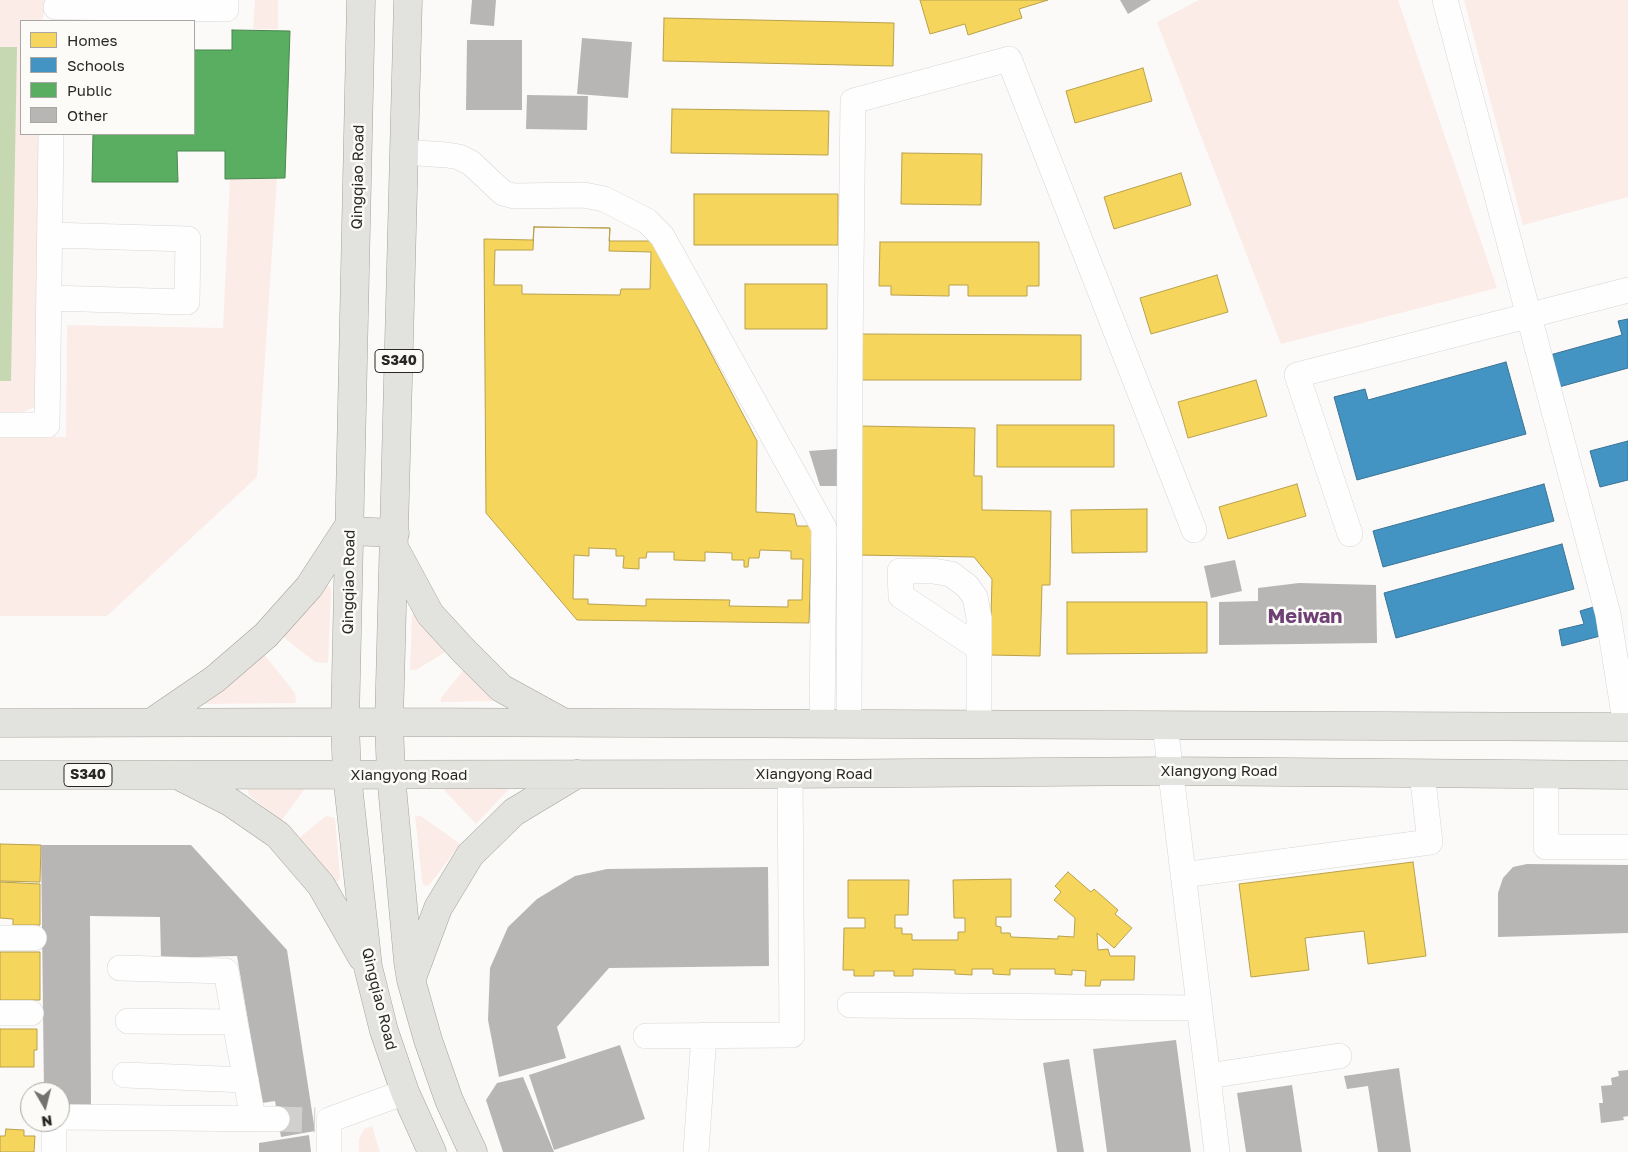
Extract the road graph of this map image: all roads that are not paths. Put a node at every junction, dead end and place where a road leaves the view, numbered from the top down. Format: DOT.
graph roads {
  1 [pos="226,0"];
  2 [pos="361,0"];
  3 [pos="408,0"];
  4 [pos="1445,0"];
  5 [pos="187,4"];
  6 [pos="55,9"];
  7 [pos="51,135"];
  8 [pos="404,152"];
  9 [pos="50,235"];
  10 [pos="1628,290"];
  11 [pos="49,298"];
  12 [pos="1529,316"];
  13 [pos="0,425"];
  14 [pos="350,527"];
  15 [pos="1194,530"];
  16 [pos="1350,534"];
  17 [pos="395,541"];
  18 [pos="979,648"];
  19 [pos="152,722"];
  20 [pos="389,722"];
  21 [pos="0,723"];
  22 [pos="345,723"];
  23 [pos="564,723"];
  24 [pos="822,724"];
  25 [pos="849,724"];
  26 [pos="979,725"];
  27 [pos="1165,725"];
  28 [pos="1627,727"];
  29 [pos="1170,771"];
  30 [pos="1422,773"];
  31 [pos="577,774"];
  32 [pos="790,774"];
  33 [pos="1546,774"];
  34 [pos="0,775"];
  35 [pos="176,775"];
  36 [pos="347,775"];
  37 [pos="391,775"];
  38 [pos="1628,775"];
  39 [pos="1628,847"];
  40 [pos="1183,875"];
  41 [pos="0,938"];
  42 [pos="34,938"];
  43 [pos="368,967"];
  44 [pos="120,968"];
  45 [pos="409,971"];
  46 [pos="850,1005"];
  47 [pos="1199,1008"];
  48 [pos="0,1013"];
  49 [pos="30,1013"];
  50 [pos="128,1021"];
  51 [pos="235,1022"];
  52 [pos="646,1036"];
  53 [pos="704,1036"];
  54 [pos="1339,1056"];
  55 [pos="125,1075"];
  56 [pos="1208,1076"];
  57 [pos="246,1080"];
  58 [pos="405,1092"];
  59 [pos="70,1117"];
  60 [pos="54,1132"];
  61 [pos="54,1152"];
  62 [pos="329,1152"];
  63 [pos="432,1152"];
  64 [pos="473,1152"];
  65 [pos="696,1152"];
  66 [pos="1217,1152"];
  1 -- 5 [label="street"];
  2 -- 14 [label="main road, Qingqiao Road / S340"];
  3 -- 8 [label="main road, S340"];
  4 -- 12 [label="street"];
  5 -- 6 [label="street"];
  7 -- 9 [label="street"];
  8 -- 17 [label="main road, S340"];
  8 -- 24 [label="street"];
  9 -- 11 [label="street"];
  9 -- 11 [label="street"];
  10 -- 12 [label="street"];
  11 -- 13 [label="street"];
  12 -- 16 [label="street"];
  12 -- 28 [label="street"];
  14 -- 17 [label="main road"];
  14 -- 19 [label="main road"];
  14 -- 22 [label="main road, Qingqiao Road"];
  15 -- 25 [label="street"];
  17 -- 20 [label="main road, S340"];
  17 -- 23 [label="main road"];
  18 -- 26 [label="street"];
  19 -- 21 [label="main road"];
  19 -- 22 [label="main road"];
  20 -- 22 [label="main road"];
  20 -- 23 [label="main road"];
  20 -- 37 [label="main road, S340"];
  22 -- 36 [label="main road, Qingqiao Road"];
  23 -- 24 [label="main road"];
  24 -- 25 [label="main road"];
  25 -- 26 [label="main road"];
  26 -- 27 [label="main road"];
  27 -- 28 [label="main road"];
  27 -- 29 [label="street"];
  29 -- 30 [label="main road, Xiangyong Road"];
  29 -- 32 [label="main road, Xiangyong Road"];
  29 -- 40 [label="street"];
  30 -- 33 [label="main road, Xiangyong Road"];
  30 -- 40 [label="street"];
  31 -- 32 [label="main road, Xiangyong Road"];
  31 -- 37 [label="main road, Xiangyong Road"];
  31 -- 45 [label="main road"];
  32 -- 53 [label="street"];
  33 -- 38 [label="main road, Xiangyong Road"];
  33 -- 39 [label="street"];
  34 -- 35 [label="main road, Xiangyong Road / S340"];
  35 -- 36 [label="main road, Xiangyong Road / S340"];
  35 -- 43 [label="main road"];
  36 -- 37 [label="main road, Xiangyong Road / S340"];
  36 -- 43 [label="main road, Qingqiao Road"];
  37 -- 45 [label="main road"];
  40 -- 47 [label="street"];
  41 -- 42 [label="street"];
  43 -- 45 [label="main road"];
  43 -- 58 [label="main road, Qingqiao Road"];
  44 -- 51 [label="street"];
  45 -- 64 [label="main road"];
  46 -- 47 [label="street"];
  47 -- 56 [label="street"];
  48 -- 49 [label="street"];
  50 -- 51 [label="street"];
  51 -- 57 [label="street"];
  52 -- 53 [label="street"];
  53 -- 65 [label="street"];
  54 -- 56 [label="street"];
  55 -- 57 [label="street"];
  56 -- 66 [label="street"];
  57 -- 59 [label="street"];
  58 -- 62 [label="street"];
  58 -- 63 [label="main road, Qingqiao Road"];
  60 -- 61 [label="street"];
}
